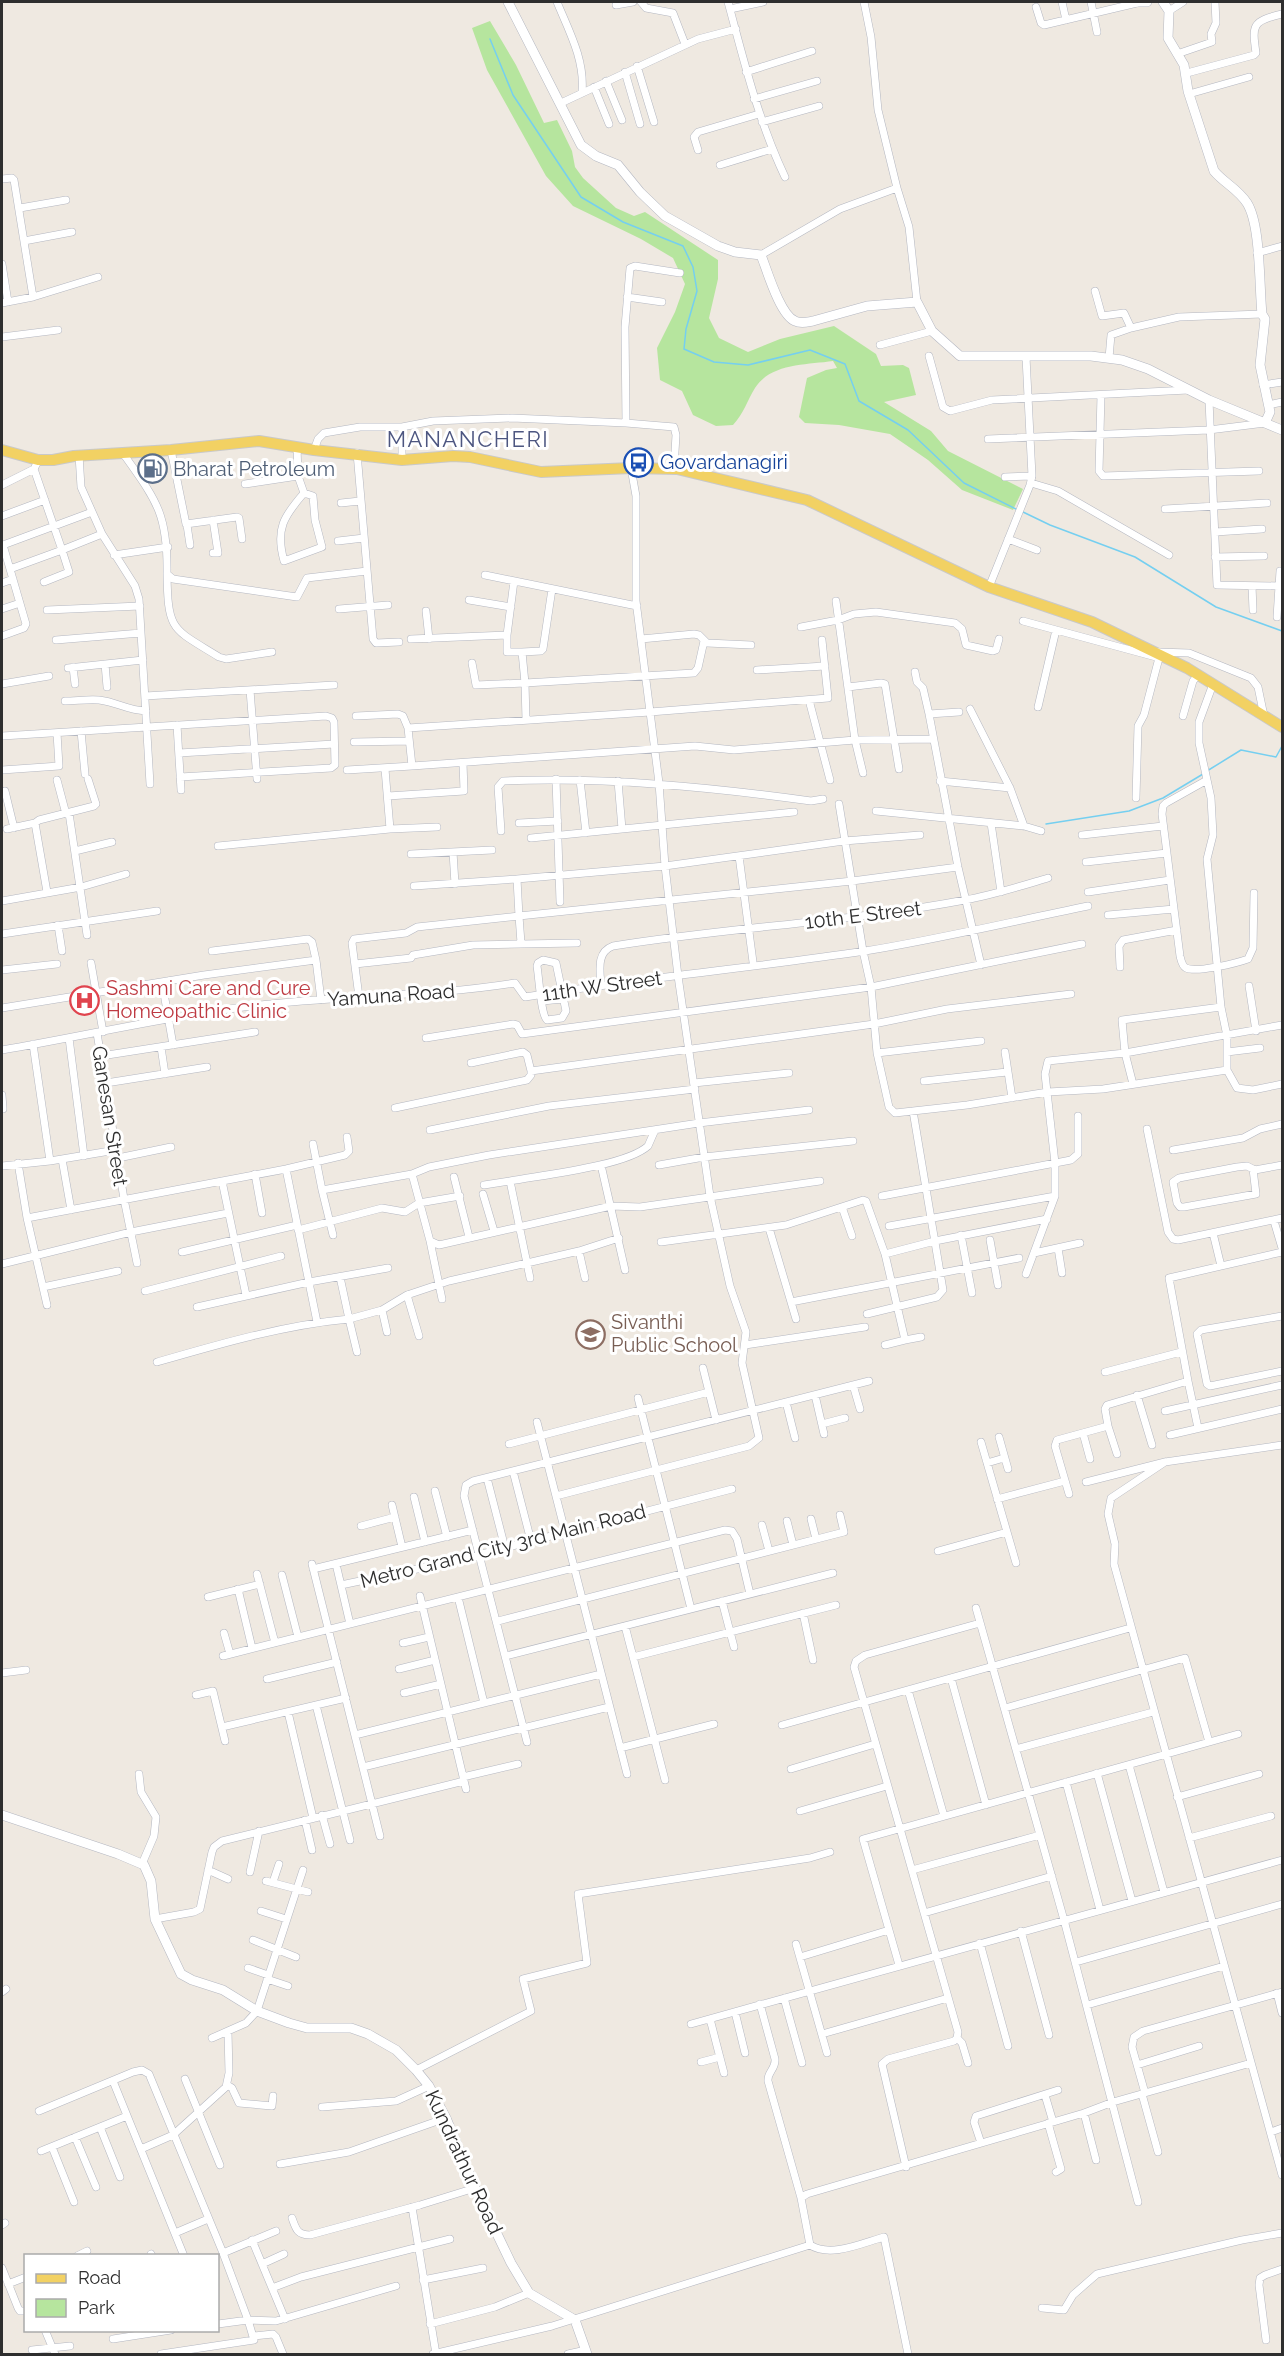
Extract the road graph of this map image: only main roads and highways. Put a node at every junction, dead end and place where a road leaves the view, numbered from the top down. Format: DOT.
graph roads {
  1 [pos="2,450"];
  2 [pos="1282,727"];
  1 -- 2 [label="main road"];
}
